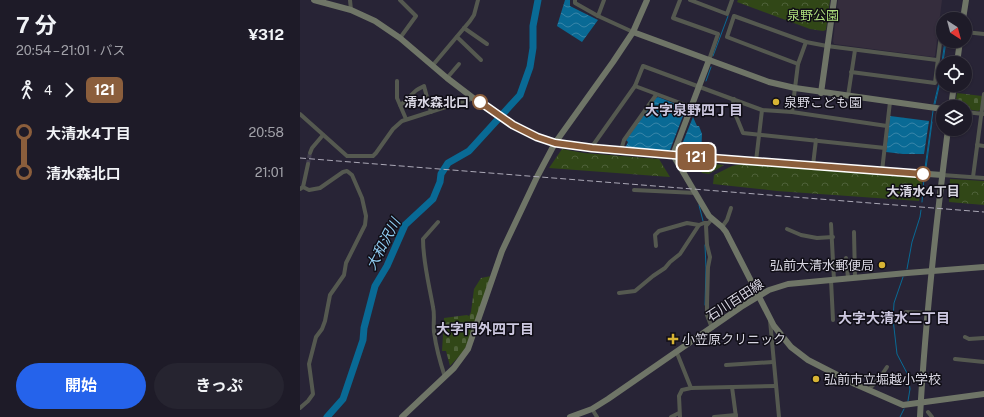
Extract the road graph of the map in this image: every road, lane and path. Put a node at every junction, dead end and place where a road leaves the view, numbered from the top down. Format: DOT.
graph roads {
  1 [pos="314,0"];
  2 [pos="350,0"];
  3 [pos="400,0"];
  4 [pos="478,0"];
  5 [pos="575,0"];
  6 [pos="604,0"];
  7 [pos="647,0"];
  8 [pos="680,0"];
  9 [pos="690,0"];
  10 [pos="732,0"];
  11 [pos="834,0"];
  12 [pos="966,0"];
  13 [pos="405,2"];
  14 [pos="351,10"];
  15 [pos="964,12"];
  16 [pos="598,16"];
  17 [pos="464,28"];
  18 [pos="633,32"];
  19 [pos="972,33"];
  20 [pos="984,34"];
  21 [pos="457,37"];
  22 [pos="400,38"];
  23 [pos="806,42"];
  24 [pos="487,44"];
  25 [pos="827,46"];
  26 [pos="855,50"];
  27 [pos="481,60"];
  28 [pos="709,60"];
  29 [pos="936,60"];
  30 [pos="459,64"];
  31 [pos="798,64"];
  32 [pos="433,66"];
  33 [pos="852,72"];
  34 [pos="936,72"];
  35 [pos="447,78"];
  36 [pos="397,81"];
  37 [pos="635,86"];
  38 [pos="700,86"];
  39 [pos="795,88"];
  40 [pos="821,93"];
  41 [pos="984,94"];
  42 [pos="656,95"];
  43 [pos="848,96"];
  44 [pos="474,98"];
  45 [pos="734,99"];
  46 [pos="890,102"];
  47 [pos="400,105"];
  48 [pos="691,107"];
  49 [pos="936,108"];
  50 [pos="762,110"];
  51 [pos="431,112"];
  52 [pos="792,112"];
  53 [pos="972,113"];
  54 [pos="300,114"];
  55 [pos="983,114"];
  56 [pos="406,119"];
  57 [pos="887,126"];
  58 [pos="760,134"];
  59 [pos="323,135"];
  60 [pos="947,136"];
  61 [pos="816,140"];
  62 [pos="555,143"];
  63 [pos="977,145"];
  64 [pos="984,146"];
  65 [pos="592,148"];
  66 [pos="885,148"];
  67 [pos="621,150"];
  68 [pos="310,153"];
  69 [pos="673,155"];
  70 [pos="756,161"];
  71 [pos="308,164"];
  72 [pos="813,165"];
  73 [pos="882,171"];
  74 [pos="942,175"];
  75 [pos="972,177"];
  76 [pos="984,178"];
  77 [pos="301,188"];
  78 [pos="634,190"];
  79 [pos="696,193"];
  80 [pos="731,208"];
  81 [pos="710,221"];
  82 [pos="438,222"];
  83 [pos="831,224"];
  84 [pos="698,225"];
  85 [pos="722,227"];
  86 [pos="787,229"];
  87 [pos="854,232"];
  88 [pos="833,237"];
  89 [pos="656,246"];
  90 [pos="846,258"];
  91 [pos="984,267"];
  92 [pos="932,271"];
  93 [pos="851,278"];
  94 [pos="832,280"];
  95 [pos="619,293"];
  96 [pos="760,295"];
  97 [pos="906,312"];
  98 [pos="928,313"];
  99 [pos="770,317"];
  100 [pos="833,320"];
  101 [pos="712,328"];
  102 [pos="965,337"];
  103 [pos="984,338"];
  104 [pos="676,353"];
  105 [pos="955,359"];
  106 [pos="773,362"];
  107 [pos="984,362"];
  108 [pos="726,365"];
  109 [pos="887,367"];
  110 [pos="446,377"];
  111 [pos="775,386"];
  112 [pos="732,387"];
  113 [pos="691,388"];
  114 [pos="868,390"];
  115 [pos="984,394"];
  116 [pos="921,404"];
  117 [pos="300,408"];
  118 [pos="592,409"];
  119 [pos="928,412"];
  120 [pos="582,415"];
  121 [pos="679,415"];
  122 [pos="405,416"];
  123 [pos="736,416"];
  124 [pos="570,417"];
  125 [pos="597,417"];
  126 [pos="671,417"];
  127 [pos="714,417"];
  128 [pos="778,417"];
  129 [pos="920,417"];
  130 [pos="932,417"];
  1 -- 14 [label="street"];
  2 -- 14 [label="street"];
  3 -- 13 [label="street"];
  4 -- 17 [label="street"];
  5 -- 16 [label="street"];
  6 -- 16 [label="street"];
  7 -- 18 [label="street"];
  8 -- 28 [label="street"];
  9 -- 10 [label="street"];
  11 -- 25 [label="street"];
  12 -- 15 [label="street"];
  13 -- 22 [label="street"];
  14 -- 22 [label="street"];
  16 -- 18 [label="street"];
  17 -- 21 [label="street"];
  17 -- 24 [label="street"];
  18 -- 28 [label="street"];
  18 -- 62 [label="street"];
  19 -- 20 [label="street"];
  21 -- 27 [label="street"];
  21 -- 32 [label="street"];
  22 -- 32 [label="street"];
  23 -- 25 [label="street"];
  23 -- 31 [label="street"];
  23 -- 31 [label="street"];
  25 -- 26 [label="street"];
  25 -- 40 [label="street"];
  26 -- 29 [label="street"];
  26 -- 33 [label="street"];
  28 -- 38 [label="street"];
  28 -- 39 [label="street"];
  30 -- 35 [label="street"];
  31 -- 39 [label="street"];
  32 -- 35 [label="street"];
  33 -- 34 [label="street"];
  33 -- 43 [label="street"];
  35 -- 44 [label="street"];
  36 -- 47 [label="street"];
  37 -- 38 [label="street"];
  37 -- 42 [label="street"];
  37 -- 65 [label="street"];
  38 -- 45 [label="street"];
  38 -- 48 [label="street"];
  39 -- 40 [label="street"];
  39 -- 52 [label="street"];
  40 -- 43 [label="street"];
  41 -- 55 [label="street"];
  42 -- 48 [label="street"];
  42 -- 67 [label="street"];
  43 -- 46 [label="street"];
  44 -- 51 [label="street"];
  44 -- 62 [label="street"];
  45 -- 50 [label="street"];
  45 -- 58 [label="street"];
  46 -- 49 [label="street"];
  46 -- 57 [label="street"];
  47 -- 51 [label="street"];
  47 -- 56 [label="street"];
  48 -- 69 [label="street"];
  50 -- 52 [label="street"];
  50 -- 58 [label="street"];
  51 -- 56 [label="street"];
  52 -- 57 [label="street"];
  53 -- 55 [label="street"];
  54 -- 59 [label="street"];
  55 -- 63 [label="street"];
  56 -- 59 [label="street"];
  57 -- 66 [label="street"];
  58 -- 61 [label="street"];
  58 -- 70 [label="street"];
  59 -- 68 [label="street"];
  60 -- 74 [label="street"];
  61 -- 66 [label="street"];
  61 -- 72 [label="street"];
  62 -- 65 [label="street"];
  62 -- 110 [label="street"];
  63 -- 64 [label="street"];
  63 -- 75 [label="street"];
  65 -- 67 [label="street"];
  66 -- 73 [label="street"];
  67 -- 69 [label="street"];
  69 -- 70 [label="street"];
  69 -- 79 [label="street"];
  70 -- 72 [label="street"];
  71 -- 77 [label="street"];
  72 -- 73 [label="street"];
  73 -- 74 [label="street"];
  74 -- 75 [label="street"];
  74 -- 92 [label="street"];
  75 -- 76 [label="street"];
  77 -- 117 [label="street"];
  78 -- 79 [label="street"];
  79 -- 81 [label="street"];
  80 -- 85 [label="street"];
  81 -- 84 [label="street"];
  81 -- 85 [label="street"];
  81 -- 101 [label="street"];
  82 -- 110 [label="street"];
  83 -- 88 [label="street"];
  84 -- 89 [label="street"];
  84 -- 95 [label="street"];
  85 -- 96 [label="street"];
  86 -- 88 [label="street"];
  87 -- 93 [label="street"];
  88 -- 94 [label="street"];
  90 -- 93 [label="street"];
  91 -- 92 [label="street, 石川百田線"];
  92 -- 93 [label="street, 石川百田線"];
  92 -- 98 [label="street"];
  93 -- 94 [label="street, 石川百田線"];
  94 -- 96 [label="street, 石川百田線"];
  94 -- 100 [label="street"];
  96 -- 99 [label="street"];
  96 -- 101 [label="street, 石川百田線"];
  97 -- 98 [label="street"];
  98 -- 116 [label="street"];
  99 -- 106 [label="street"];
  99 -- 114 [label="street"];
  101 -- 104 [label="street, 石川百田線"];
  102 -- 103 [label="street"];
  104 -- 113 [label="street"];
  104 -- 118 [label="street, 石川百田線"];
  105 -- 107 [label="street"];
  106 -- 108 [label="street"];
  106 -- 111 [label="street"];
  109 -- 114 [label="street"];
  110 -- 122 [label="street"];
  111 -- 112 [label="street"];
  111 -- 128 [label="street"];
  112 -- 113 [label="street"];
  112 -- 123 [label="street"];
  113 -- 121 [label="street"];
  114 -- 116 [label="street"];
  115 -- 116 [label="street"];
  116 -- 129 [label="street"];
  118 -- 120 [label="street, 石川百田線"];
  118 -- 125 [label="street"];
  119 -- 130 [label="street"];
  120 -- 124 [label="street, 石川百田線"];
  121 -- 126 [label="street"];
  123 -- 127 [label="street"];
}
